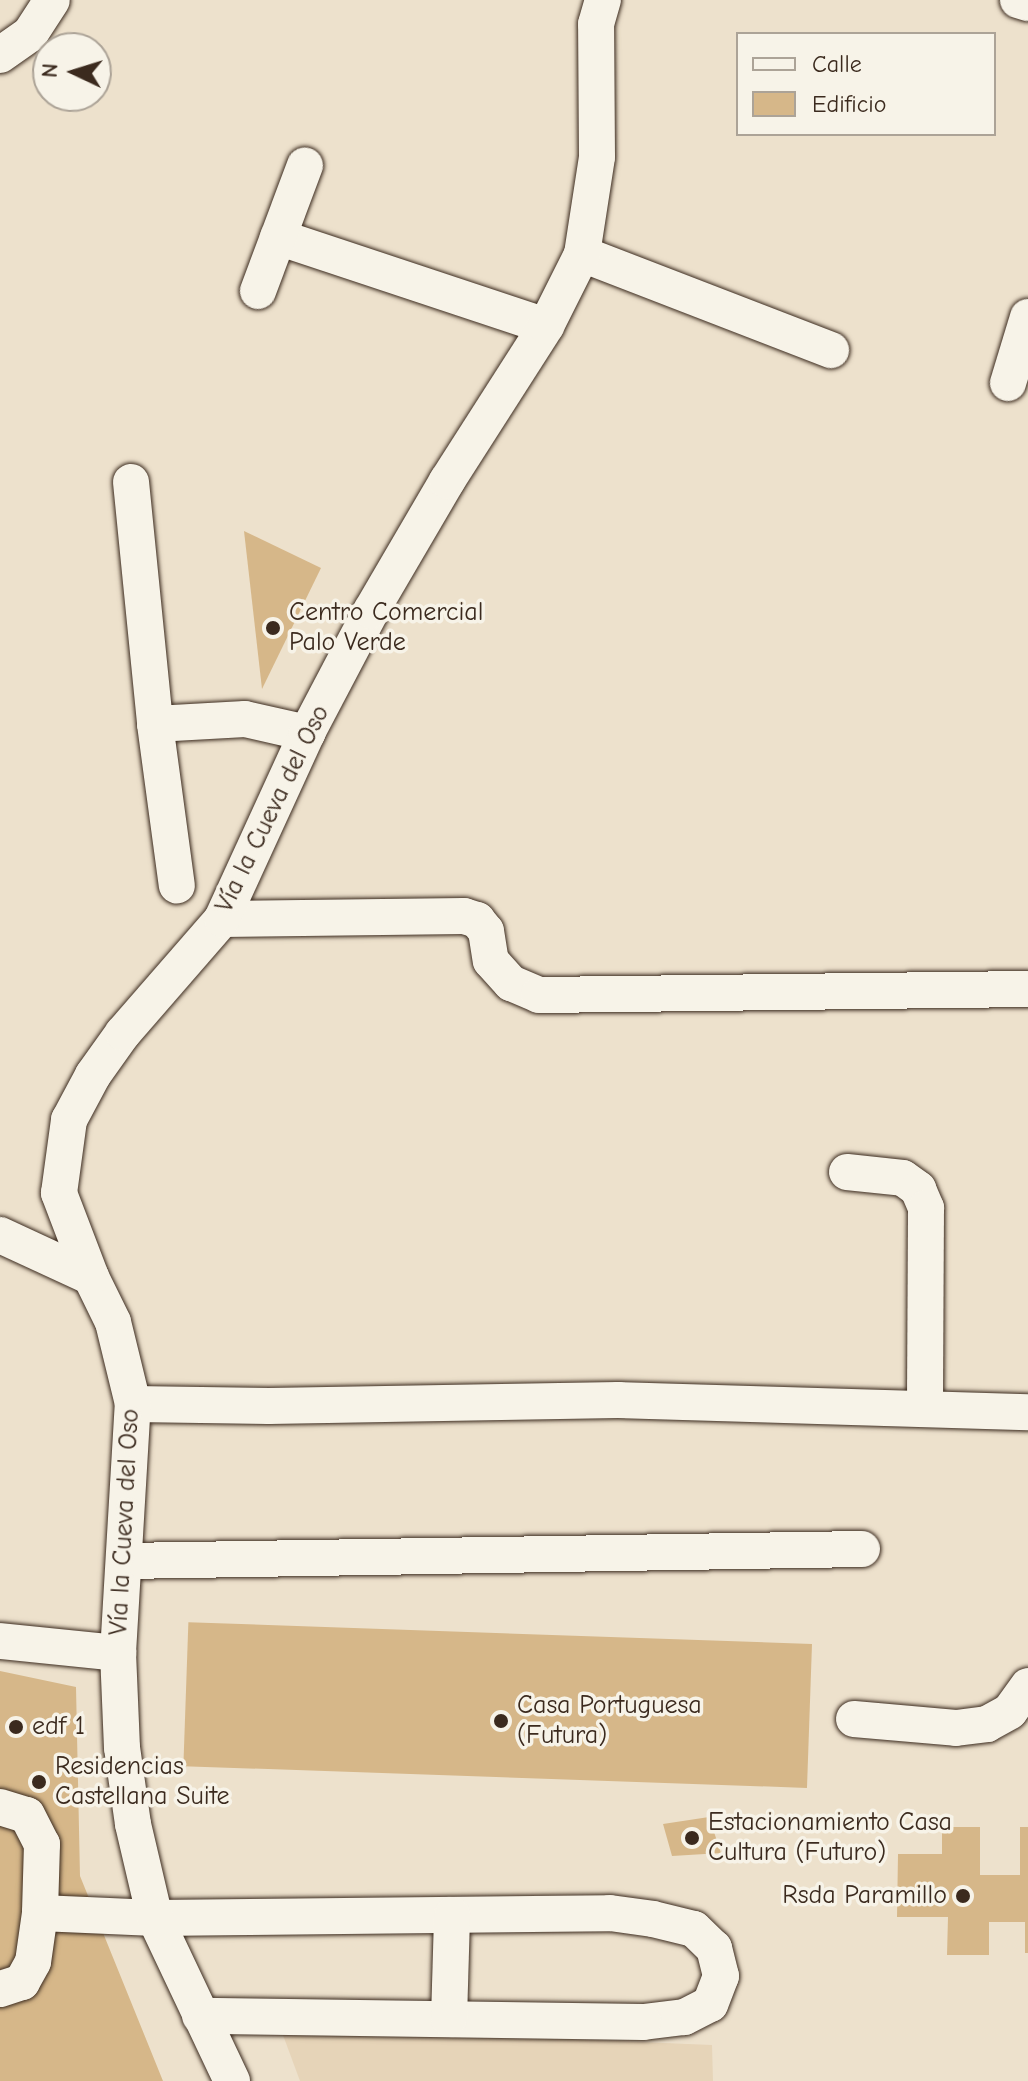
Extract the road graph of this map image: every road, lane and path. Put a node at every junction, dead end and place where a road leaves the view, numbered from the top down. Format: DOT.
graph roads {
  1 [pos="52,0"];
  2 [pos="603,0"];
  3 [pos="1018,0"];
  4 [pos="1028,3"];
  5 [pos="0,55"];
  6 [pos="305,165"];
  7 [pos="278,237"];
  8 [pos="582,254"];
  9 [pos="258,291"];
  10 [pos="1028,317"];
  11 [pos="546,326"];
  12 [pos="831,350"];
  13 [pos="1008,383"];
  14 [pos="131,482"];
  15 [pos="155,724"];
  16 [pos="307,733"];
  17 [pos="177,886"];
  18 [pos="222,919"];
  19 [pos="1028,989"];
  20 [pos="847,1172"];
  21 [pos="0,1235"];
  22 [pos="91,1277"];
  23 [pos="133,1404"];
  24 [pos="925,1409"];
  25 [pos="1028,1412"];
  26 [pos="862,1549"];
  27 [pos="124,1561"];
  28 [pos="0,1641"];
  29 [pos="118,1653"];
  30 [pos="1028,1687"];
  31 [pos="854,1719"];
  32 [pos="0,1807"];
  33 [pos="40,1913"];
  34 [pos="452,1915"];
  35 [pos="155,1918"];
  36 [pos="0,1989"];
  37 [pos="200,2016"];
  38 [pos="449,2019"];
  39 [pos="232,2081"];
  1 -- 5 [label="street"];
  2 -- 8 [label="street, Vía la Cueva del Oso"];
  3 -- 4 [label="street"];
  6 -- 7 [label="street"];
  7 -- 9 [label="street"];
  7 -- 11 [label="street"];
  8 -- 11 [label="street, Vía la Cueva del Oso"];
  8 -- 12 [label="street"];
  10 -- 13 [label="street"];
  11 -- 16 [label="street, Vía la Cueva del Oso"];
  14 -- 15 [label="street"];
  15 -- 16 [label="street"];
  15 -- 17 [label="street"];
  16 -- 18 [label="street, Vía la Cueva del Oso"];
  18 -- 19 [label="street"];
  18 -- 22 [label="street, Vía la Cueva del Oso"];
  20 -- 24 [label="street"];
  21 -- 22 [label="street"];
  22 -- 23 [label="street, Vía la Cueva del Oso"];
  23 -- 24 [label="street"];
  23 -- 27 [label="street, Vía la Cueva del Oso"];
  24 -- 25 [label="street"];
  26 -- 27 [label="street"];
  27 -- 29 [label="street, Vía la Cueva del Oso"];
  28 -- 29 [label="street"];
  29 -- 35 [label="street, Vía la Cueva del Oso"];
  30 -- 31 [label="street"];
  32 -- 33 [label="street"];
  33 -- 35 [label="street"];
  33 -- 36 [label="street"];
  34 -- 35 [label="street"];
  34 -- 38 [label="street"];
  34 -- 38 [label="street"];
  35 -- 37 [label="street, Vía la Cueva del Oso"];
  37 -- 38 [label="street"];
  37 -- 39 [label="street, Vía la Cueva del Oso"];
}
